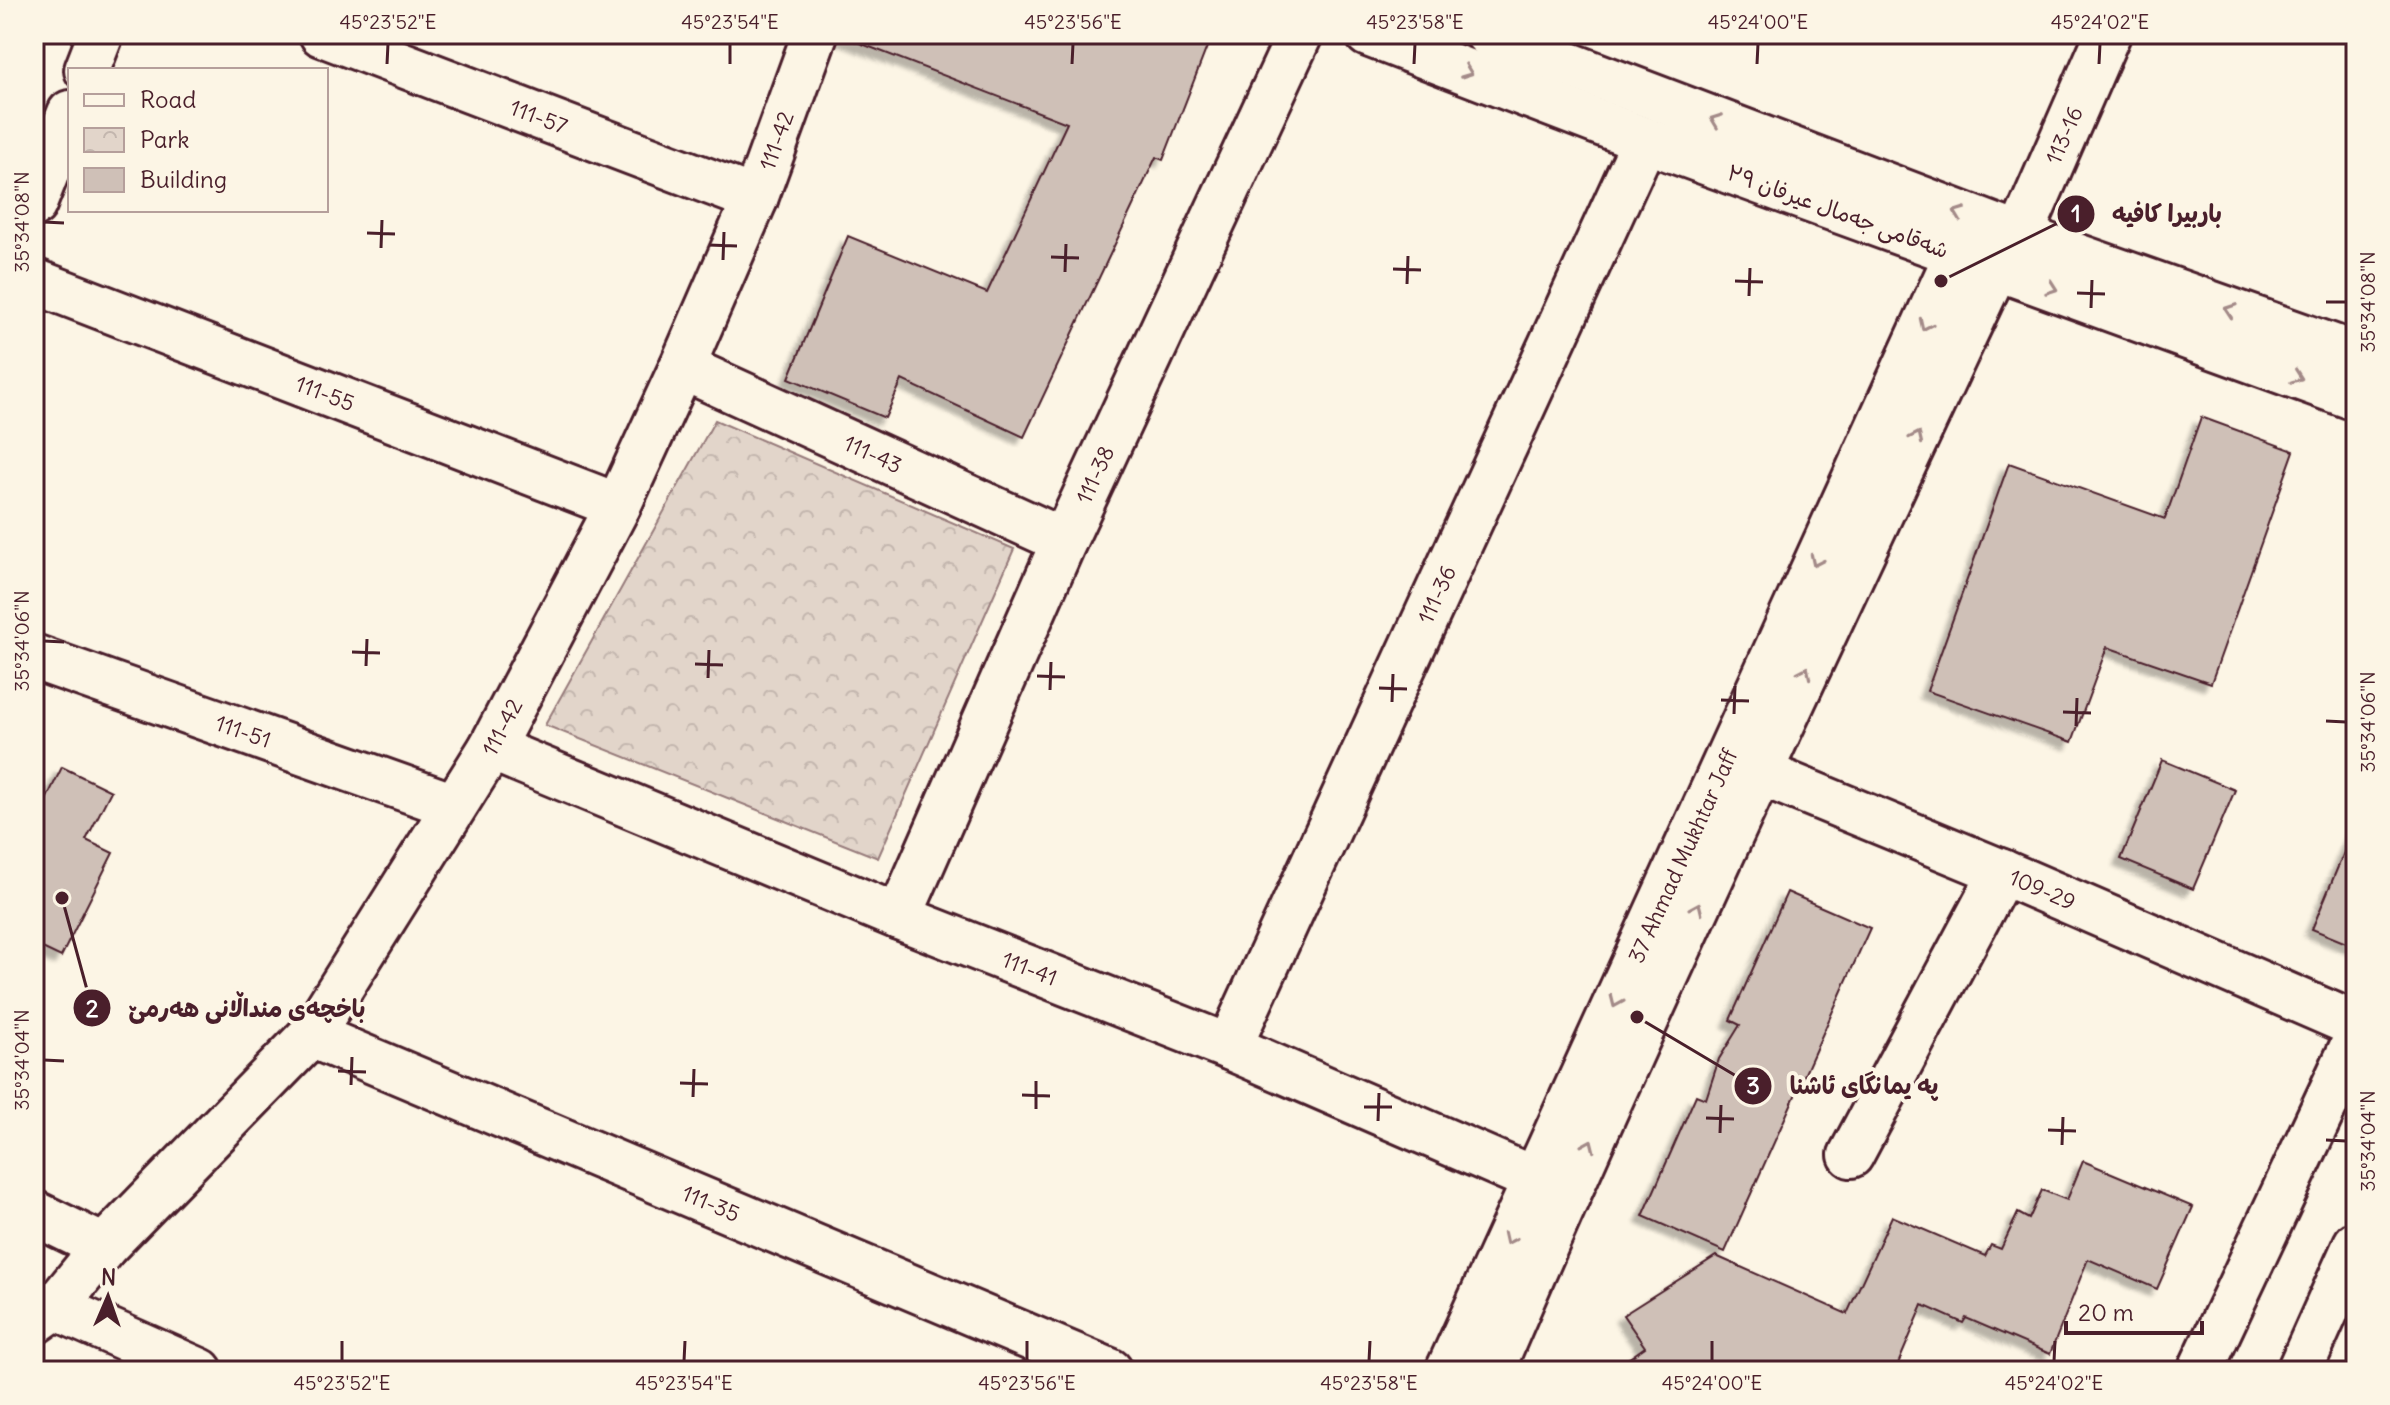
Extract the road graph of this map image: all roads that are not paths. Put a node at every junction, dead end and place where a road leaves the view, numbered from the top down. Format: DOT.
graph roads {
  1 [pos="101,34"];
  2 [pos="322,34"];
  3 [pos="815,34"];
  4 [pos="1300,34"];
  5 [pos="1368,34"];
  6 [pos="1488,34"];
  7 [pos="2108,34"];
  8 [pos="88,68"];
  9 [pos="68,118"];
  10 [pos="1645,140"];
  11 [pos="755,199"];
  12 [pos="34,204"];
  13 [pos="1991,253"];
  14 [pos="34,281"];
  15 [pos="2356,355"];
  16 [pos="682,367"];
  17 [pos="2356,398"];
  18 [pos="618,506"];
  19 [pos="1064,541"];
  20 [pos="34,657"];
  21 [pos="491,748"];
  22 [pos="1742,765"];
  23 [pos="454,806"];
  24 [pos="2002,872"];
  25 [pos="899,917"];
  26 [pos="2356,1025"];
  27 [pos="311,1035"];
  28 [pos="2356,1039"];
  29 [pos="1229,1047"];
  30 [pos="1851,1155"];
  31 [pos="1552,1186"];
  32 [pos="34,1213"];
  33 [pos="2356,1244"];
  34 [pos="104,1247"];
  35 [pos="44,1314"];
  36 [pos="1103,1370"];
  37 [pos="200,1371"];
  38 [pos="1448,1371"];
  39 [pos="1491,1371"];
  40 [pos="2200,1371"];
  41 [pos="2299,1371"];
  1 -- 8 [label="street"];
  2 -- 11 [label="street, 111-57"];
  3 -- 11 [label="street, 111-42"];
  4 -- 19 [label="street, 111-38"];
  5 -- 10 [label="street, شەقامی جەمال عیرفان ٣٩, one-way"];
  13 -- 6 [label="street, شەقامی جەمال عیرفان ٣٩, one-way"];
  7 -- 13 [label="street, 113-16"];
  9 -- 12 [label="street"];
  10 -- 13 [label="street, شەقامی جەمال عیرفان ٣٩"];
  10 -- 29 [label="street, 111-36"];
  11 -- 16 [label="street, 111-42"];
  15 -- 13 [label="street, شەقامی جەمال عیرفان ٣٩, one-way"];
  13 -- 17 [label="street, شەقامی جەمال عیرفان ٣٩, one-way"];
  13 -- 22 [label="street, 37 Ahmad Mukhtar Jaff"];
  14 -- 18 [label="street, 111-55"];
  16 -- 18 [label="street, 111-42"];
  16 -- 19 [label="street, 111-43"];
  18 -- 21 [label="street, 111-42"];
  19 -- 25 [label="street, 111-38"];
  20 -- 23 [label="street, 111-51"];
  21 -- 23 [label="street, 111-42"];
  21 -- 25 [label="street, 111-41"];
  22 -- 24 [label="street, 109-29"];
  22 -- 31 [label="street, 37 Ahmad Mukhtar Jaff"];
  23 -- 27 [label="street, 111-42"];
  24 -- 26 [label="street, 109-29"];
  24 -- 30 [label="street"];
  25 -- 29 [label="street, 111-41"];
  27 -- 34 [label="street, 111-42"];
  27 -- 36 [label="street, 111-35"];
  28 -- 40 [label="street"];
  29 -- 31 [label="street, 111-41"];
  31 -- 38 [label="street, 37 Ahmad Mukhtar Jaff, one-way"];
  31 -- 39 [label="street, 37 Ahmad Mukhtar Jaff"];
  32 -- 34 [label="street"];
  33 -- 41 [label="street"];
  34 -- 35 [label="street, 111-42"];
  35 -- 37 [label="street"];
}
